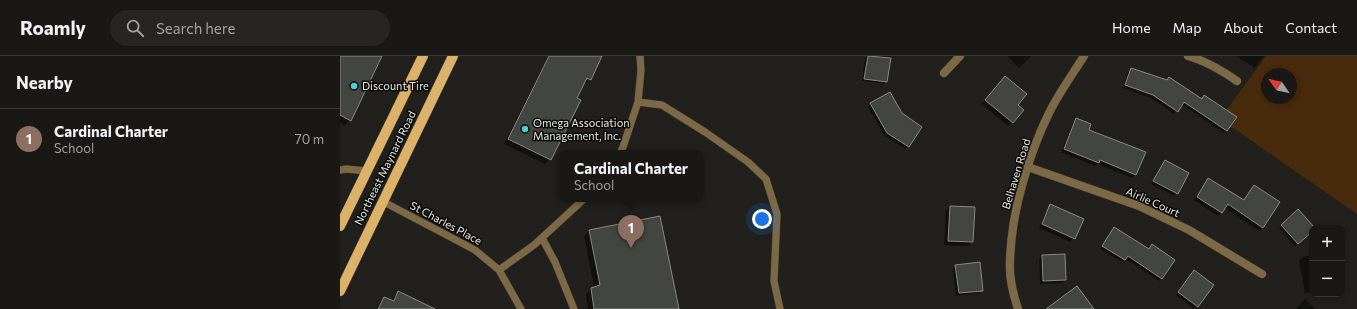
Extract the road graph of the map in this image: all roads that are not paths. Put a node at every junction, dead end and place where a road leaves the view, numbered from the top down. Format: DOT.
graph roads {
  1 [pos="423,56"];
  2 [pos="453,56"];
  3 [pos="640,56"];
  4 [pos="960,56"];
  5 [pos="1084,56"];
  6 [pos="1188,56"];
  7 [pos="944,73"];
  8 [pos="1236,81"];
  9 [pos="638,102"];
  10 [pos="622,150"];
  11 [pos="1028,167"];
  12 [pos="340,170"];
  13 [pos="366,171"];
  14 [pos="382,201"];
  15 [pos="581,202"];
  16 [pos="340,226"];
  17 [pos="542,238"];
  18 [pos="499,270"];
  19 [pos="1262,274"];
  20 [pos="340,291"];
  21 [pos="522,309"];
  22 [pos="574,309"];
  23 [pos="780,309"];
  24 [pos="1018,309"];
  1 -- 13 [label="main road, Northeast Maynard Road"];
  2 -- 14 [label="main road, Northeast Maynard Road"];
  3 -- 9 [label="lane"];
  4 -- 7 [label="street"];
  5 -- 11 [label="street, Belhaven Road"];
  6 -- 8 [label="street"];
  9 -- 10 [label="lane"];
  9 -- 23 [label="lane"];
  11 -- 19 [label="street, Airlie Court"];
  11 -- 24 [label="street, Belhaven Road"];
  12 -- 13 [label="lane"];
  13 -- 16 [label="main road, Northeast Maynard Road"];
  14 -- 18 [label="lane, St Charles Place"];
  14 -- 20 [label="main road, Northeast Maynard Road"];
  15 -- 17 [label="lane"];
  17 -- 18 [label="lane"];
  17 -- 22 [label="lane"];
  18 -- 21 [label="lane, St Charles Place"];
}
